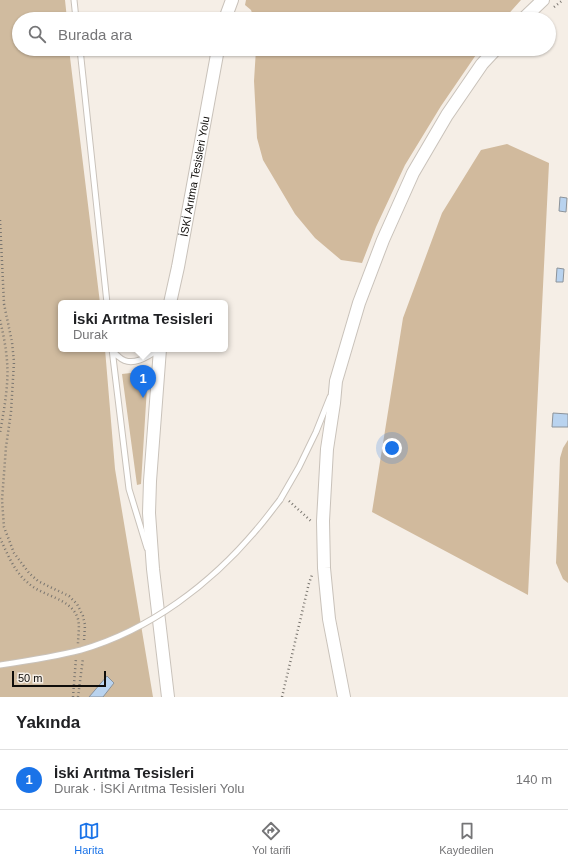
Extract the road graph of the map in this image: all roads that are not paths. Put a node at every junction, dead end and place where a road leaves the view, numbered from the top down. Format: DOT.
graph roads {
  1 [pos="74,0"];
  2 [pos="232,0"];
  3 [pos="543,0"];
  4 [pos="75,12"];
  5 [pos="228,12"];
  6 [pos="530,12"];
  7 [pos="81,56"];
  8 [pos="217,56"];
  9 [pos="489,56"];
  10 [pos="107,300"];
  11 [pos="171,300"];
  12 [pos="112,352"];
  13 [pos="114,352"];
  14 [pos="154,352"];
  15 [pos="159,352"];
  16 [pos="336,381"];
  17 [pos="153,569"];
  18 [pos="0,665"];
  19 [pos="168,697"];
  20 [pos="344,697"];
  1 -- 4 [label="lane"];
  2 -- 5 [label="street"];
  3 -- 6 [label="street"];
  7 -- 10 [label="lane"];
  8 -- 11 [label="street, İSKİ Arıtma Tesisleri Yolu"];
  9 -- 16 [label="street"];
  12 -- 17 [label="lane"];
  13 -- 14 [label="lane"];
  15 -- 17 [label="street"];
  16 -- 18 [label="lane, bridge"];
  16 -- 20 [label="street"];
  17 -- 19 [label="street"];
}
